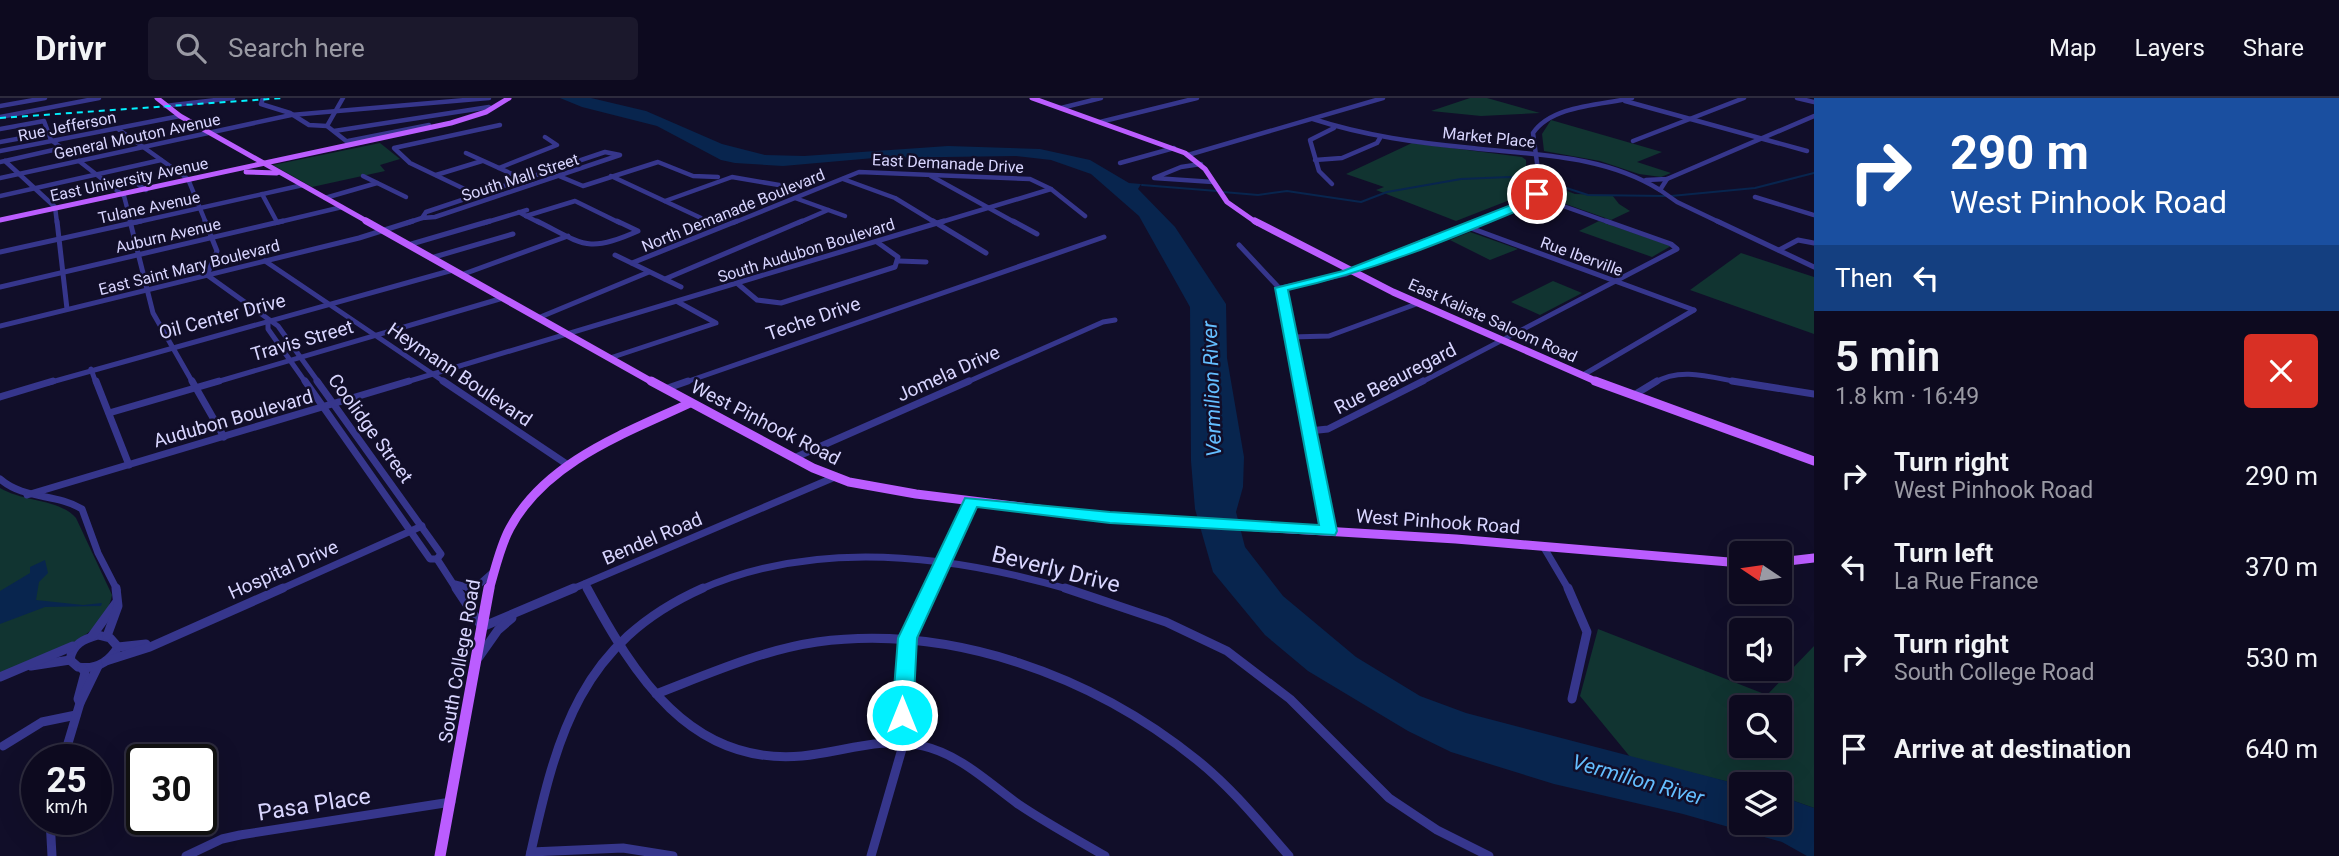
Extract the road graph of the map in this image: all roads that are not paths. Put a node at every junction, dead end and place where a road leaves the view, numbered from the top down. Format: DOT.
graph roads {
  1 [pos="7,98"];
  2 [pos="45,98"];
  3 [pos="99,98"];
  4 [pos="157,98"];
  5 [pos="233,98"];
  6 [pos="262,98"];
  7 [pos="343,98"];
  8 [pos="488,98"];
  9 [pos="509,98"];
  10 [pos="514,98"];
  11 [pos="1032,98"];
  12 [pos="1101,98"];
  13 [pos="1196,98"];
  14 [pos="1383,98"];
  15 [pos="1632,98"];
  16 [pos="1744,98"];
  17 [pos="1797,98"];
  18 [pos="475,99"];
  19 [pos="1621,100"];
  20 [pos="1814,102"];
  21 [pos="13,104"];
  22 [pos="406,105"];
  23 [pos="0,106"];
  24 [pos="165,106"];
  25 [pos="489,107"];
  26 [pos="1061,108"];
  27 [pos="336,110"];
  28 [pos="19,111"];
  29 [pos="474,111"];
  30 [pos="291,115"];
  31 [pos="180,116"];
  32 [pos="1814,116"];
  33 [pos="0,117"];
  34 [pos="1690,119"];
  35 [pos="406,120"];
  36 [pos="1313,120"];
  37 [pos="459,122"];
  38 [pos="1100,122"];
  39 [pos="500,125"];
  40 [pos="327,126"];
  41 [pos="82,127"];
  42 [pos="1335,127"];
  43 [pos="0,129"];
  44 [pos="118,129"];
  45 [pos="334,131"];
  46 [pos="49,133"];
  47 [pos="210,133"];
  48 [pos="545,137"];
  49 [pos="1380,138"];
  50 [pos="1762,139"];
  51 [pos="54,141"];
  52 [pos="1633,141"];
  53 [pos="0,142"];
  54 [pos="350,144"];
  55 [pos="143,147"];
  56 [pos="1174,148"];
  57 [pos="0,151"];
  58 [pos="1807,151"];
  59 [pos="466,153"];
  60 [pos="1188,155"];
  61 [pos="1536,155"];
  62 [pos="161,160"];
  63 [pos="1315,160"];
  64 [pos="1330,160"];
  65 [pos="79,161"];
  66 [pos="482,161"];
  67 [pos="3,162"];
  68 [pos="1121,163"];
  69 [pos="262,164"];
  70 [pos="1200,164"];
  71 [pos="1318,167"];
  72 [pos="499,168"];
  73 [pos="547,171"];
  74 [pos="19,174"];
  75 [pos="96,174"];
  76 [pos="223,174"];
  77 [pos="279,174"];
  78 [pos="928,174"];
  79 [pos="438,175"];
  80 [pos="363,176"];
  81 [pos="559,176"];
  82 [pos="611,176"];
  83 [pos="718,177"];
  84 [pos="0,178"];
  85 [pos="842,178"];
  86 [pos="1667,179"];
  87 [pos="524,180"];
  88 [pos="1646,180"];
  89 [pos="189,181"];
  90 [pos="377,183"];
  91 [pos="1332,184"];
  92 [pos="110,185"];
  93 [pos="303,186"];
  94 [pos="785,186"];
  95 [pos="35,188"];
  96 [pos="1051,189"];
  97 [pos="1216,189"];
  98 [pos="146,190"];
  99 [pos="1661,190"];
  100 [pos="262,194"];
  101 [pos="122,195"];
  102 [pos="479,195"];
  103 [pos="0,196"];
  104 [pos="1535,196"];
  105 [pos="406,197"];
  106 [pos="1755,197"];
  107 [pos="325,198"];
  108 [pos="794,198"];
  109 [pos="665,201"];
  110 [pos="342,207"];
  111 [pos="199,208"];
  112 [pos="989,208"];
  113 [pos="55,209"];
  114 [pos="828,210"];
  115 [pos="527,213"];
  116 [pos="1814,215"];
  117 [pos="845,216"];
  118 [pos="1084,216"];
  119 [pos="422,218"];
  120 [pos="701,218"];
  121 [pos="0,220"];
  122 [pos="277,222"];
  123 [pos="131,223"];
  124 [pos="937,223"];
  125 [pos="1465,227"];
  126 [pos="383,231"];
  127 [pos="513,234"];
  128 [pos="1037,234"];
  129 [pos="568,236"];
  130 [pos="1104,237"];
  131 [pos="211,238"];
  132 [pos="58,239"];
  133 [pos="877,242"];
  134 [pos="1814,243"];
  135 [pos="408,244"];
  136 [pos="1239,245"];
  137 [pos="1779,250"];
  138 [pos="0,252"];
  139 [pos="986,253"];
  140 [pos="139,254"];
  141 [pos="615,256"];
  142 [pos="431,257"];
  143 [pos="265,261"];
  144 [pos="899,261"];
  145 [pos="926,262"];
  146 [pos="632,263"];
  147 [pos="1814,267"];
  148 [pos="453,270"];
  149 [pos="1354,271"];
  150 [pos="63,272"];
  151 [pos="649,272"];
  152 [pos="207,275"];
  153 [pos="461,275"];
  154 [pos="665,279"];
  155 [pos="1616,282"];
  156 [pos="738,284"];
  157 [pos="0,287"];
  158 [pos="681,287"];
  159 [pos="1281,288"];
  160 [pos="148,289"];
  161 [pos="503,298"];
  162 [pos="678,302"];
  163 [pos="1419,303"];
  164 [pos="328,304"];
  165 [pos="67,309"];
  166 [pos="538,318"];
  167 [pos="268,320"];
  168 [pos="1115,320"];
  169 [pos="0,326"];
  170 [pos="375,335"];
  171 [pos="568,335"];
  172 [pos="1291,337"];
  173 [pos="1500,342"];
  174 [pos="174,346"];
  175 [pos="301,357"];
  176 [pos="610,358"];
  177 [pos="290,360"];
  178 [pos="91,369"];
  179 [pos="434,375"];
  180 [pos="1583,375"];
  181 [pos="197,387"];
  182 [pos="665,388"];
  183 [pos="1814,394"];
  184 [pos="1634,395"];
  185 [pos="0,397"];
  186 [pos="690,403"];
  187 [pos="333,405"];
  188 [pos="324,408"];
  189 [pos="109,413"];
  190 [pos="1309,431"];
  191 [pos="224,437"];
  192 [pos="794,458"];
  193 [pos="1814,461"];
  194 [pos="128,465"];
  195 [pos="568,465"];
  196 [pos="835,477"];
  197 [pos="0,479"];
  198 [pos="27,495"];
  199 [pos="971,501"];
  200 [pos="422,526"];
  201 [pos="410,531"];
  202 [pos="1329,531"];
  203 [pos="1543,546"];
  204 [pos="1814,558"];
  205 [pos="437,559"];
  206 [pos="1792,561"];
  207 [pos="1729,562"];
  208 [pos="942,563"];
  209 [pos="492,573"];
  210 [pos="453,583"];
  211 [pos="585,584"];
  212 [pos="116,603"];
  213 [pos="522,610"];
  214 [pos="482,627"];
  215 [pos="92,636"];
  216 [pos="107,636"];
  217 [pos="908,638"];
  218 [pos="620,641"];
  219 [pos="157,642"];
  220 [pos="76,645"];
  221 [pos="118,646"];
  222 [pos="69,660"];
  223 [pos="103,663"];
  224 [pos="475,663"];
  225 [pos="27,666"];
  226 [pos="82,668"];
  227 [pos="0,677"];
  228 [pos="656,694"];
  229 [pos="1572,699"];
  230 [pos="80,703"];
  231 [pos="76,715"];
  232 [pos="904,742"];
  233 [pos="67,744"];
  234 [pos="3,746"];
  235 [pos="451,802"];
  236 [pos="51,835"];
  237 [pos="1474,853"];
  238 [pos="530,854"];
  239 [pos="52,856"];
  240 [pos="186,856"];
  241 [pos="440,856"];
  242 [pos="673,856"];
  243 [pos="872,856"];
  244 [pos="1105,856"];
  245 [pos="1289,856"];
  246 [pos="1489,856"];
  1 -- 21 [label="street"];
  2 -- 21 [label="street"];
  3 -- 28 [label="street"];
  4 -- 24 [label="main road, West Pinhook Road"];
  5 -- 24 [label="street"];
  6 -- 30 [label="street"];
  7 -- 27 [label="street"];
  8 -- 18 [label="street, General Mouton Avenue"];
  9 -- 37 [label="main road, East University Avenue"];
  10 -- 37 [label="main road, East University Avenue"];
  11 -- 26 [label="main road, East Kaliste Saloom Road"];
  12 -- 26 [label="street"];
  13 -- 38 [label="street"];
  14 -- 36 [label="street"];
  15 -- 19 [label="street"];
  16 -- 34 [label="street"];
  17 -- 20 [label="street"];
  18 -- 22 [label="street, General Mouton Avenue"];
  18 -- 29 [label="street"];
  19 -- 34 [label="street"];
  19 -- 61 [label="street"];
  21 -- 23 [label="street"];
  21 -- 28 [label="street"];
  22 -- 27 [label="street, General Mouton Avenue"];
  22 -- 35 [label="street"];
  24 -- 31 [label="main road, West Pinhook Road"];
  25 -- 29 [label="street"];
  26 -- 38 [label="main road, East Kaliste Saloom Road"];
  27 -- 30 [label="street, General Mouton Avenue"];
  27 -- 40 [label="street"];
  28 -- 33 [label="street"];
  29 -- 35 [label="street"];
  30 -- 40 [label="street"];
  30 -- 47 [label="street, General Mouton Avenue"];
  31 -- 44 [label="street, Rue Jefferson"];
  31 -- 47 [label="main road, West Pinhook Road"];
  32 -- 50 [label="street"];
  34 -- 50 [label="street"];
  34 -- 52 [label="street"];
  35 -- 45 [label="street"];
  36 -- 42 [label="street, Market Place"];
  36 -- 60 [label="street"];
  37 -- 54 [label="main road, East University Avenue"];
  38 -- 56 [label="main road, East Kaliste Saloom Road"];
  39 -- 79 [label="street"];
  40 -- 45 [label="street"];
  41 -- 46 [label="street"];
  42 -- 49 [label="street, Market Place"];
  42 -- 63 [label="street"];
  43 -- 46 [label="street"];
  44 -- 51 [label="street, Rue Jefferson"];
  44 -- 55 [label="street"];
  45 -- 54 [label="street"];
  46 -- 51 [label="street"];
  46 -- 53 [label="street"];
  47 -- 55 [label="street, General Mouton Avenue"];
  47 -- 69 [label="main road, West Pinhook Road"];
  48 -- 72 [label="street"];
  49 -- 61 [label="street, Market Place"];
  49 -- 64 [label="street"];
  50 -- 58 [label="street"];
  50 -- 86 [label="street"];
  51 -- 57 [label="street, Rue Jefferson"];
  51 -- 67 [label="street"];
  54 -- 69 [label="main road, East University Avenue"];
  55 -- 62 [label="street"];
  55 -- 65 [label="street, General Mouton Avenue"];
  56 -- 60 [label="main road, East Kaliste Saloom Road"];
  56 -- 68 [label="street"];
  59 -- 66 [label="street"];
  60 -- 70 [label="main road, East Kaliste Saloom Road"];
  61 -- 88 [label="street, Market Place"];
  61 -- 104 [label="street"];
  62 -- 75 [label="street"];
  62 -- 89 [label="street"];
  63 -- 64 [label="street"];
  63 -- 71 [label="street"];
  64 -- 71 [label="street"];
  65 -- 74 [label="street, General Mouton Avenue"];
  65 -- 75 [label="street"];
  66 -- 72 [label="street"];
  66 -- 79 [label="street"];
  67 -- 74 [label="street"];
  69 -- 76 [label="main road, East University Avenue"];
  69 -- 77 [label="main road, West Pinhook Road"];
  70 -- 97 [label="main road, East Kaliste Saloom Road"];
  70 -- 97 [label="street"];
  71 -- 91 [label="street"];
  72 -- 87 [label="street"];
  73 -- 81 [label="street"];
  73 -- 81 [label="street, South Mall Street"];
  73 -- 87 [label="street"];
  74 -- 84 [label="street, General Mouton Avenue"];
  74 -- 95 [label="street"];
  75 -- 92 [label="street"];
  75 -- 95 [label="street"];
  76 -- 77 [label="main road"];
  76 -- 89 [label="main road, East University Avenue"];
  77 -- 93 [label="main road, West Pinhook Road"];
  78 -- 85 [label="street, East Demanade Drive"];
  78 -- 96 [label="street, East Demanade Drive"];
  78 -- 112 [label="street"];
  79 -- 102 [label="street"];
  80 -- 90 [label="street"];
  81 -- 82 [label="street"];
  81 -- 119 [label="street, South Mall Street"];
  82 -- 83 [label="street"];
  82 -- 109 [label="street"];
  85 -- 108 [label="street, North Demanade Boulevard"];
  85 -- 124 [label="street"];
  86 -- 88 [label="street"];
  86 -- 99 [label="street"];
  87 -- 102 [label="street"];
  88 -- 99 [label="street, Market Place"];
  89 -- 98 [label="main road, East University Avenue"];
  89 -- 111 [label="street"];
  90 -- 105 [label="street"];
  90 -- 107 [label="street"];
  92 -- 98 [label="street"];
  92 -- 101 [label="street"];
  93 -- 100 [label="street, Tulane Avenue"];
  93 -- 107 [label="main road, West Pinhook Road"];
  94 -- 109 [label="street"];
  95 -- 103 [label="street"];
  95 -- 113 [label="street"];
  96 -- 112 [label="street, South Audubon Boulevard"];
  96 -- 118 [label="street, East Demanade Drive"];
  97 -- 149 [label="main road, East Kaliste Saloom Road"];
  98 -- 101 [label="main road, East University Avenue"];
  99 -- 137 [label="street, Market Place"];
  100 -- 111 [label="street, Tulane Avenue"];
  100 -- 122 [label="street"];
  101 -- 113 [label="main road, East University Avenue"];
  101 -- 123 [label="street"];
  102 -- 119 [label="street"];
  104 -- 125 [label="street"];
  104 -- 155 [label="street, Rue Beauregard"];
  106 -- 116 [label="street"];
  107 -- 110 [label="main road, West Pinhook Road"];
  108 -- 114 [label="street"];
  108 -- 146 [label="street, North Demanade Boulevard"];
  109 -- 120 [label="street"];
  110 -- 122 [label="street, Auburn Avenue"];
  110 -- 126 [label="main road, West Pinhook Road"];
  111 -- 123 [label="street, Tulane Avenue"];
  111 -- 131 [label="street"];
  112 -- 124 [label="street, South Audubon Boulevard"];
  112 -- 128 [label="street"];
  113 -- 121 [label="main road, East University Avenue"];
  113 -- 132 [label="street"];
  114 -- 117 [label="street"];
  114 -- 154 [label="street"];
  115 -- 129 [label="street"];
  115 -- 129 [label="street"];
  115 -- 135 [label="street"];
  119 -- 126 [label="street, East Saint Mary Boulevard"];
  122 -- 131 [label="street, Auburn Avenue"];
  123 -- 132 [label="street, Tulane Avenue"];
  123 -- 140 [label="street"];
  124 -- 133 [label="street, South Audubon Boulevard"];
  124 -- 139 [label="street"];
  125 -- 149 [label="street"];
  125 -- 155 [label="street, Rue Iberville"];
  126 -- 135 [label="main road, West Pinhook Road"];
  126 -- 143 [label="street, East Saint Mary Boulevard"];
  127 -- 142 [label="street"];
  129 -- 153 [label="street"];
  130 -- 182 [label="street, Teche Drive"];
  131 -- 140 [label="street, Auburn Avenue"];
  131 -- 152 [label="street"];
  132 -- 138 [label="street, Tulane Avenue"];
  132 -- 150 [label="street"];
  133 -- 144 [label="street"];
  133 -- 156 [label="street, South Audubon Boulevard"];
  134 -- 137 [label="street"];
  135 -- 142 [label="main road, West Pinhook Road"];
  136 -- 159 [label="street"];
  137 -- 147 [label="street, Market Place"];
  140 -- 150 [label="street, Auburn Avenue"];
  140 -- 160 [label="street"];
  141 -- 146 [label="street"];
  142 -- 148 [label="main road, West Pinhook Road"];
  143 -- 152 [label="street, East Saint Mary Boulevard"];
  143 -- 164 [label="street, Heymann Boulevard"];
  144 -- 145 [label="street"];
  144 -- 156 [label="street"];
  146 -- 151 [label="street"];
  148 -- 153 [label="main road, West Pinhook Road"];
  148 -- 164 [label="street, Oil Center Drive"];
  149 -- 159 [label="street"];
  149 -- 163 [label="main road, East Kaliste Saloom Road"];
  150 -- 157 [label="street, Auburn Avenue"];
  150 -- 165 [label="street"];
  151 -- 154 [label="street"];
  151 -- 166 [label="street"];
  152 -- 160 [label="street, East Saint Mary Boulevard"];
  152 -- 167 [label="street, Coolidge Street"];
  153 -- 161 [label="main road, West Pinhook Road"];
  154 -- 158 [label="street"];
  155 -- 173 [label="street, Rue Beauregard"];
  155 -- 180 [label="street, Rue Iberville"];
  156 -- 162 [label="street, South Audubon Boulevard"];
  159 -- 172 [label="street"];
  160 -- 165 [label="street, East Saint Mary Boulevard"];
  160 -- 174 [label="street"];
  161 -- 166 [label="main road, West Pinhook Road"];
  161 -- 170 [label="street, Travis Street"];
  162 -- 171 [label="street, South Audubon Boulevard"];
  162 -- 176 [label="street"];
  163 -- 172 [label="street"];
  163 -- 173 [label="main road, East Kaliste Saloom Road"];
  164 -- 167 [label="street, Oil Center Drive"];
  164 -- 170 [label="street, Heymann Boulevard"];
  165 -- 169 [label="street, East Saint Mary Boulevard"];
  166 -- 171 [label="main road, West Pinhook Road"];
  167 -- 174 [label="street, Oil Center Drive"];
  167 -- 175 [label="street, Coolidge Street"];
  167 -- 177 [label="street, Coolidge Street"];
  168 -- 192 [label="street, Jomela Drive"];
  170 -- 175 [label="street, Travis Street"];
  170 -- 179 [label="street, Heymann Boulevard"];
  171 -- 176 [label="main road, West Pinhook Road"];
  171 -- 179 [label="street, Audubon Boulevard"];
  172 -- 190 [label="street"];
  173 -- 180 [label="main road, East Kaliste Saloom Road"];
  173 -- 190 [label="street, Rue Beauregard"];
  174 -- 178 [label="street, Oil Center Drive"];
  174 -- 181 [label="street"];
  175 -- 177 [label="street, Travis Street"];
  175 -- 187 [label="street, Coolidge Street"];
  176 -- 182 [label="main road, West Pinhook Road"];
  177 -- 181 [label="street, Travis Street"];
  177 -- 188 [label="street, Coolidge Street"];
  178 -- 185 [label="street, Oil Center Drive"];
  178 -- 189 [label="street"];
  179 -- 187 [label="street, Audubon Boulevard"];
  179 -- 195 [label="street, Heymann Boulevard"];
  180 -- 184 [label="main road, East Kaliste Saloom Road"];
  181 -- 189 [label="street, Travis Street"];
  181 -- 191 [label="street"];
  182 -- 186 [label="main road, West Pinhook Road"];
  183 -- 184 [label="street"];
  184 -- 193 [label="main road, East Kaliste Saloom Road"];
  186 -- 192 [label="main road, West Pinhook Road"];
  186 -- 195 [label="main road, South College Road"];
  187 -- 188 [label="street, Audubon Boulevard"];
  187 -- 200 [label="street, Coolidge Street"];
  188 -- 191 [label="street, Audubon Boulevard"];
  188 -- 201 [label="street, Coolidge Street"];
  189 -- 194 [label="street"];
  190 -- 202 [label="street"];
  191 -- 194 [label="street, Audubon Boulevard"];
  192 -- 196 [label="main road, West Pinhook Road"];
  194 -- 198 [label="street, Audubon Boulevard"];
  195 -- 209 [label="main road, South College Road"];
  196 -- 199 [label="main road, West Pinhook Road"];
  196 -- 211 [label="street, Bendel Road"];
  197 -- 198 [label="street"];
  198 -- 212 [label="street"];
  199 -- 202 [label="main road, West Pinhook Road"];
  199 -- 208 [label="street"];
  200 -- 201 [label="street, Hospital Drive"];
  200 -- 205 [label="street, Coolidge Street"];
  201 -- 205 [label="street, Coolidge Street"];
  201 -- 219 [label="street, Hospital Drive"];
  202 -- 203 [label="main road, West Pinhook Road"];
  203 -- 207 [label="main road, West Pinhook Road"];
  203 -- 229 [label="street"];
  204 -- 206 [label="main road"];
  205 -- 210 [label="street, Coolidge Street"];
  208 -- 217 [label="street"];
  208 -- 218 [label="street, Beverly Drive"];
  208 -- 237 [label="street, Beverly Drive"];
  209 -- 210 [label="street"];
  209 -- 214 [label="main road, South College Road"];
  210 -- 214 [label="street, Coolidge Street"];
  211 -- 213 [label="street, Bendel Road"];
  211 -- 218 [label="street"];
  212 -- 215 [label="street"];
  212 -- 216 [label="street"];
  213 -- 214 [label="street, Bendel Road"];
  213 -- 224 [label="street"];
  214 -- 224 [label="main road, South College Road"];
  215 -- 216 [label="street"];
  215 -- 220 [label="street"];
  216 -- 221 [label="street"];
  217 -- 228 [label="street"];
  217 -- 232 [label="street"];
  217 -- 245 [label="street"];
  218 -- 228 [label="street"];
  218 -- 238 [label="street, Beverly Drive"];
  219 -- 221 [label="street, Hospital Drive"];
  219 -- 223 [label="street, Hospital Drive"];
  220 -- 222 [label="street"];
  220 -- 225 [label="street"];
  221 -- 223 [label="street"];
  222 -- 225 [label="street"];
  222 -- 226 [label="street"];
  223 -- 226 [label="street, Hospital Drive"];
  223 -- 230 [label="street"];
  224 -- 235 [label="main road, South College Road"];
  225 -- 227 [label="street"];
  226 -- 230 [label="street"];
  228 -- 232 [label="street"];
  230 -- 231 [label="street"];
  231 -- 233 [label="street"];
  231 -- 234 [label="street"];
  232 -- 243 [label="street"];
  232 -- 244 [label="street"];
  235 -- 240 [label="street, Pasa Place"];
  235 -- 241 [label="main road, South College Road"];
  236 -- 239 [label="street"];
  237 -- 246 [label="street, Beverly Drive"];
  238 -- 242 [label="street"];
}
